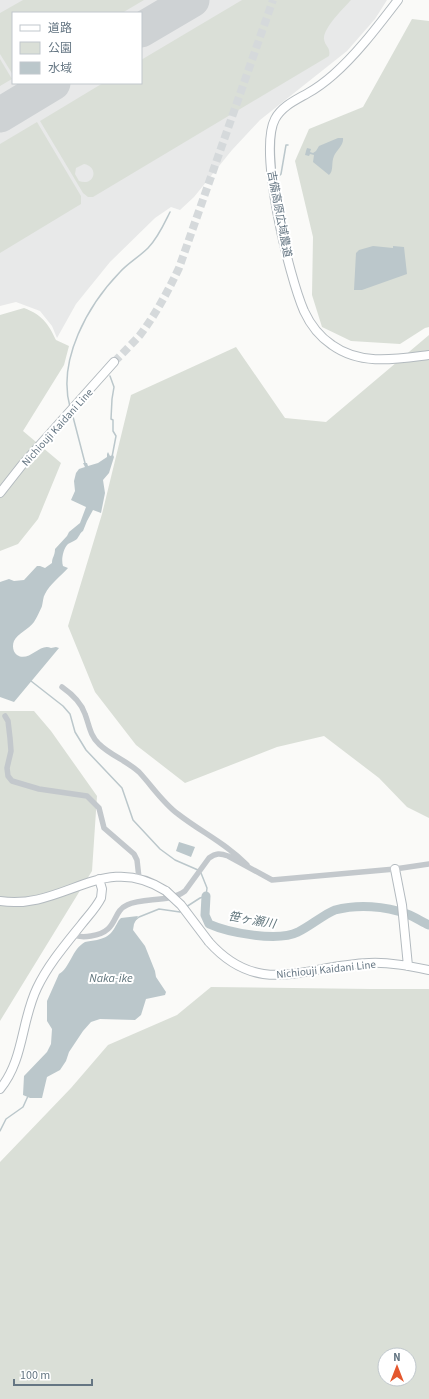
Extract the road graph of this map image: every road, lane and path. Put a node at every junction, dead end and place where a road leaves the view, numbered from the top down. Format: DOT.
graph roads {
  1 [pos="398,0"];
  2 [pos="429,355"];
  3 [pos="114,362"];
  4 [pos="0,493"];
  5 [pos="62,687"];
  6 [pos="5,716"];
  7 [pos="429,864"];
  8 [pos="252,869"];
  9 [pos="395,869"];
  10 [pos="138,878"];
  11 [pos="99,879"];
  12 [pos="0,901"];
  13 [pos="73,935"];
  14 [pos="408,966"];
  15 [pos="429,970"];
  16 [pos="0,1088"];
  1 -- 2 [label="street, 吉備高原広域農道"];
  3 -- 4 [label="street, Nichiouji Kaidani Line"];
  5 -- 8 [label="street"];
  6 -- 10 [label="street"];
  7 -- 9 [label="street"];
  8 -- 9 [label="street"];
  8 -- 13 [label="street"];
  9 -- 14 [label="street"];
  10 -- 11 [label="street, Nichiouji Kaidani Line"];
  10 -- 14 [label="street, Nichiouji Kaidani Line, bridge"];
  11 -- 12 [label="street, Nichiouji Kaidani Line"];
  11 -- 13 [label="street"];
  13 -- 16 [label="street"];
  14 -- 15 [label="street, Nichiouji Kaidani Line"];
}
